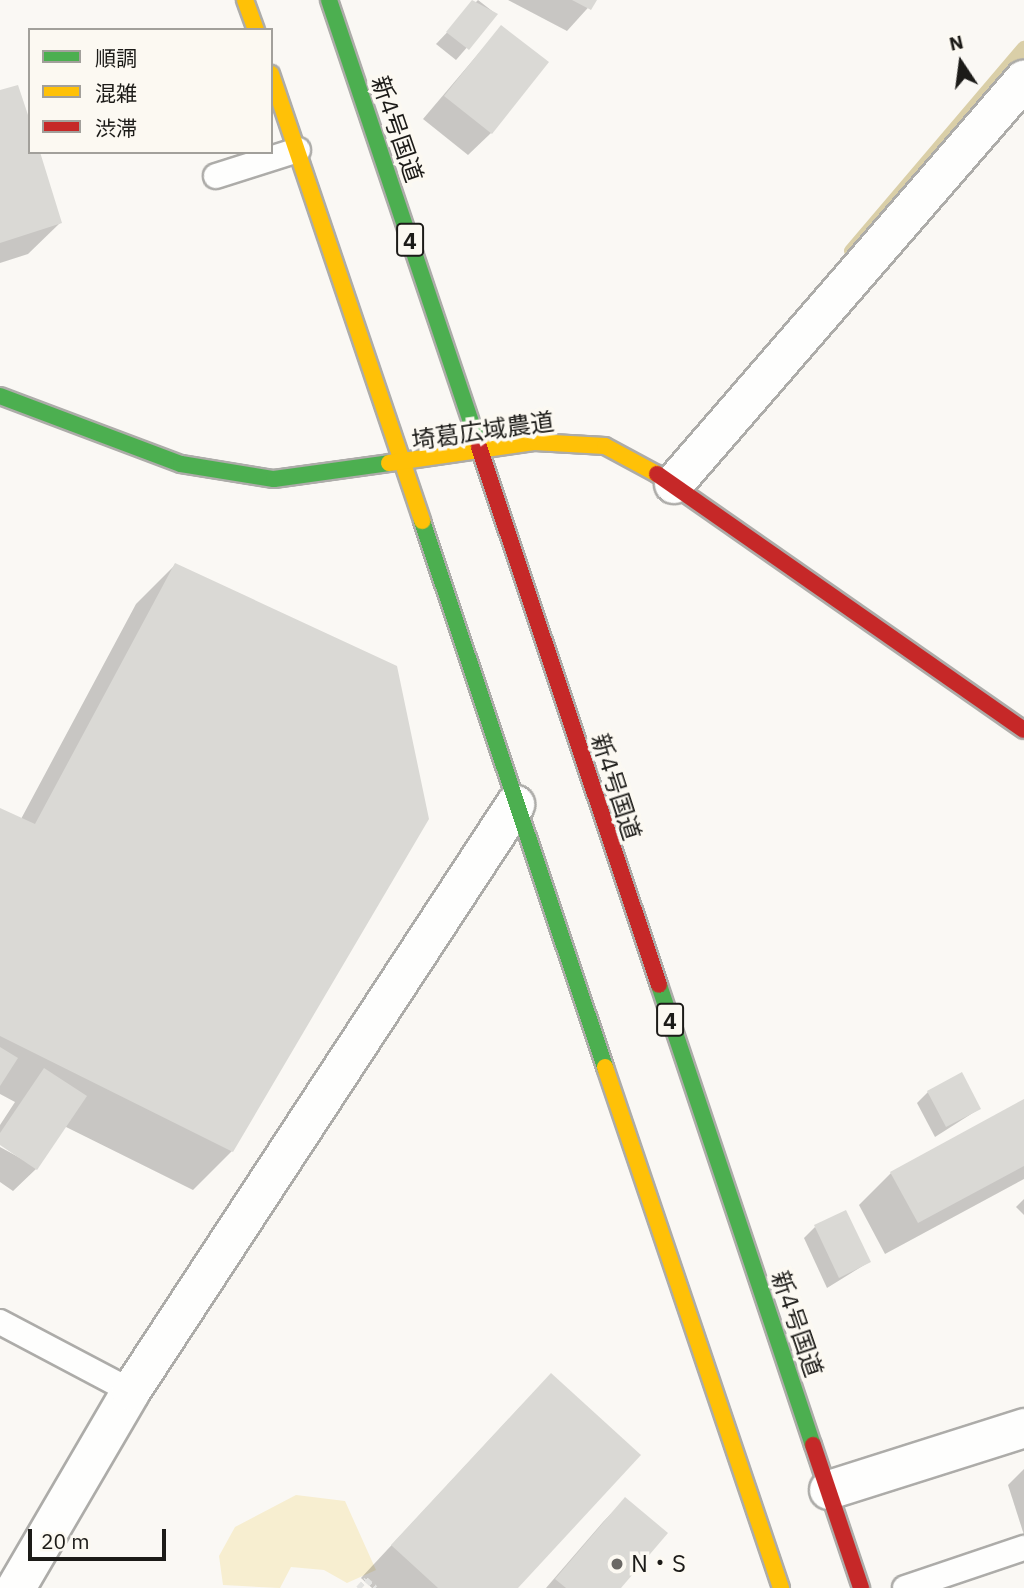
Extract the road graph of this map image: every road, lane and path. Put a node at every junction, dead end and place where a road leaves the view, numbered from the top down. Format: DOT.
graph roads {
  1 [pos="245,0"];
  2 [pos="329,0"];
  3 [pos="255,28"];
  4 [pos="273,80"];
  5 [pos="1024,80"];
  6 [pos="298,150"];
  7 [pos="216,176"];
  8 [pos="0,396"];
  9 [pos="481,451"];
  10 [pos="401,465"];
  11 [pos="674,484"];
  12 [pos="1024,730"];
  13 [pos="515,805"];
  14 [pos="0,1322"];
  15 [pos="131,1391"];
  16 [pos="1024,1428"];
  17 [pos="829,1490"];
  18 [pos="1024,1548"];
  19 [pos="16,1588"];
  20 [pos="358,1588"];
  21 [pos="376,1588"];
  22 [pos="781,1588"];
  23 [pos="861,1588"];
  24 [pos="905,1588"];
  1 -- 3 [label="main road"];
  2 -- 9 [label="main road, 新4号国道 / 4"];
  4 -- 6 [label="main road"];
  5 -- 11 [label="street"];
  6 -- 7 [label="lane"];
  6 -- 10 [label="main road"];
  8 -- 10 [label="main road, 埼葛広域農道"];
  9 -- 10 [label="main road, 埼葛広域農道"];
  9 -- 11 [label="main road, 埼葛広域農道"];
  9 -- 17 [label="main road, 新4号国道 / 4"];
  10 -- 13 [label="main road"];
  11 -- 12 [label="main road, 埼葛広域農道"];
  13 -- 15 [label="street"];
  13 -- 22 [label="main road"];
  14 -- 15 [label="lane"];
  15 -- 19 [label="street"];
  16 -- 17 [label="street"];
  17 -- 23 [label="main road, 新4号国道 / 4"];
  18 -- 24 [label="lane"];
  20 -- 21 [label="path"];
}
